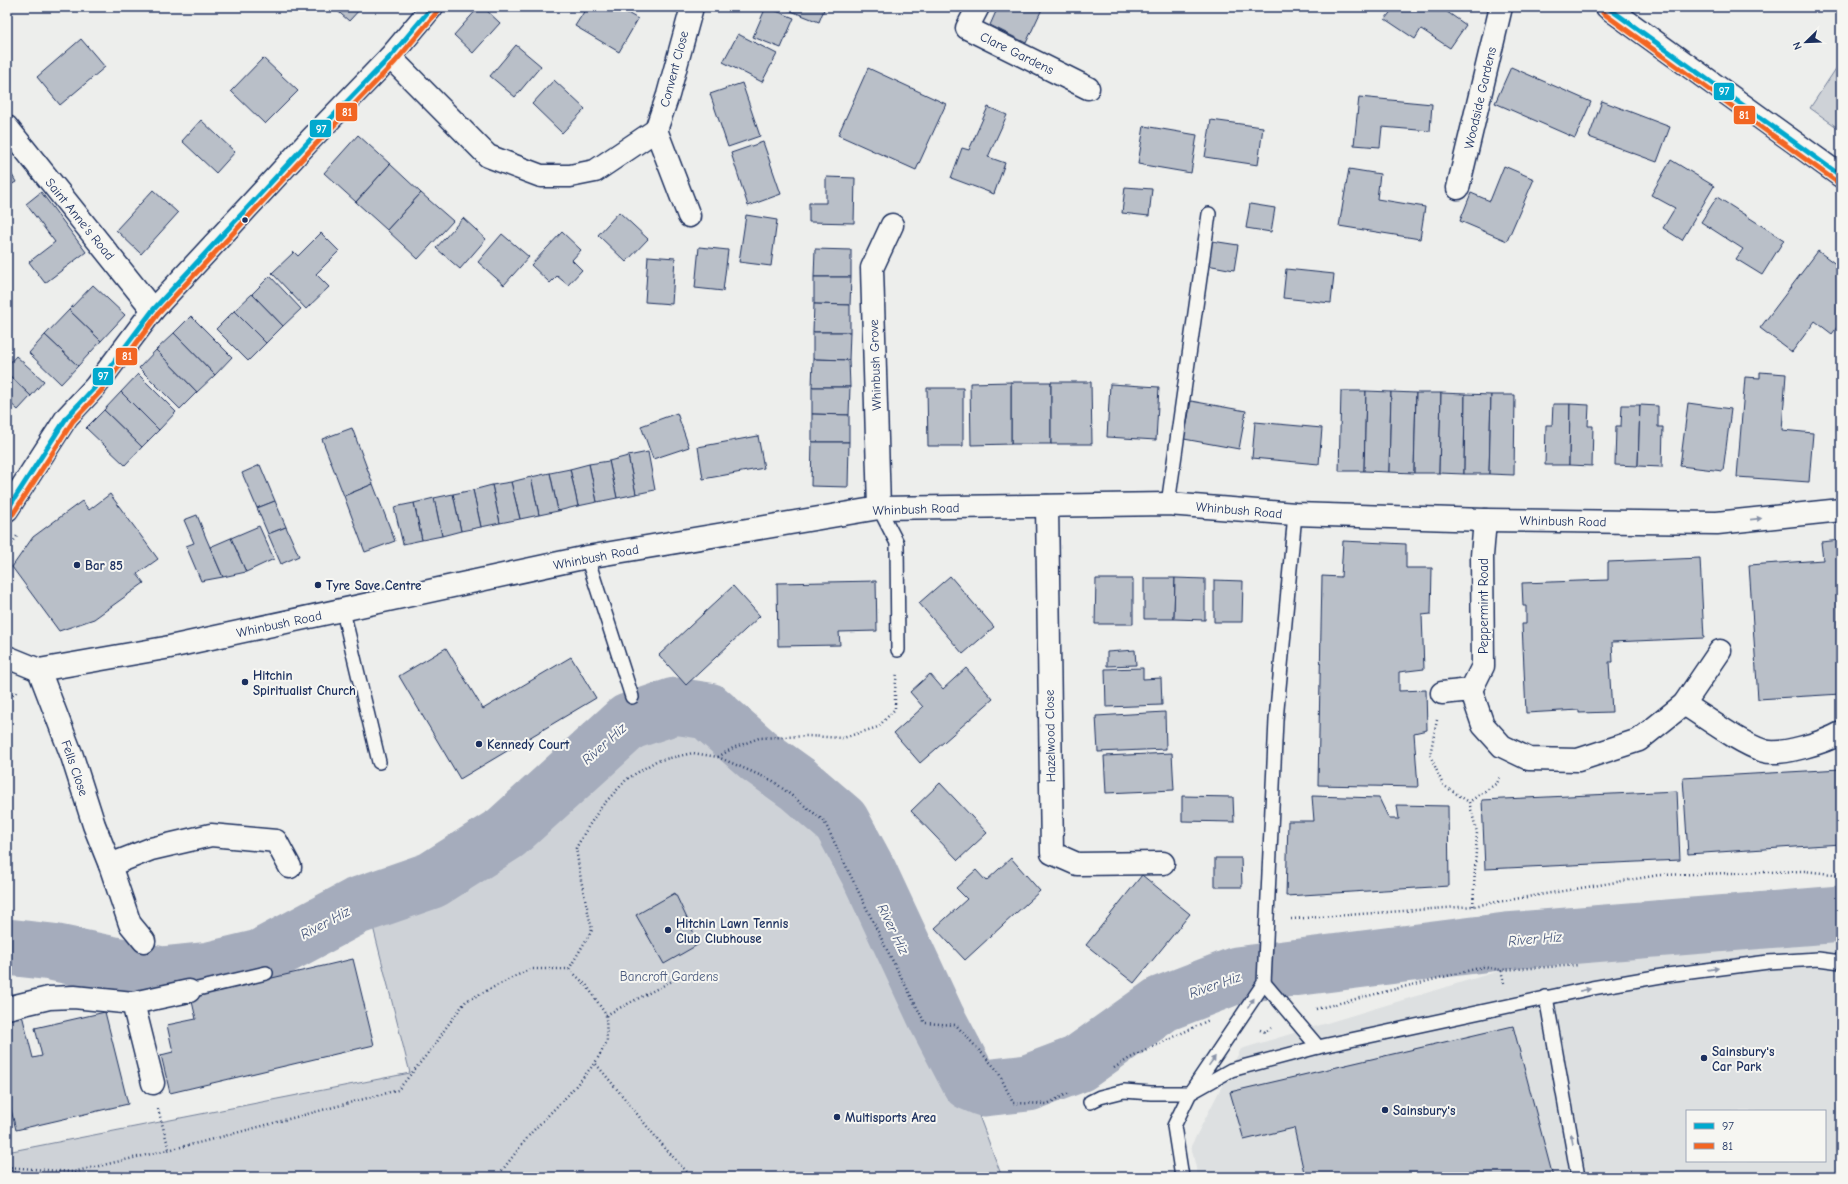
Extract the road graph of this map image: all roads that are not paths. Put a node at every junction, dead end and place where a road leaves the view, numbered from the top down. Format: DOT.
graph roads {
  1 [pos="432,7"];
  2 [pos="692,7"];
  3 [pos="978,7"];
  4 [pos="1501,7"];
  5 [pos="1607,7"];
  6 [pos="390,57"];
  7 [pos="1088,88"];
  8 [pos="7,127"];
  9 [pos="656,130"];
  10 [pos="1841,176"];
  11 [pos="1458,188"];
  12 [pos="1209,214"];
  13 [pos="689,216"];
  14 [pos="892,225"];
  15 [pos="153,310"];
  16 [pos="1168,504"];
  17 [pos="1047,506"];
  18 [pos="879,508"];
  19 [pos="7,510"];
  20 [pos="1841,510"];
  21 [pos="1295,514"];
  22 [pos="1485,520"];
  23 [pos="587,557"];
  24 [pos="343,611"];
  25 [pos="898,650"];
  26 [pos="1720,651"];
  27 [pos="7,657"];
  28 [pos="39,670"];
  29 [pos="1471,690"];
  30 [pos="1442,693"];
  31 [pos="632,697"];
  32 [pos="1684,704"];
  33 [pos="1841,733"];
  34 [pos="379,762"];
  35 [pos="1163,863"];
  36 [pos="110,865"];
  37 [pos="290,867"];
  38 [pos="144,942"];
  39 [pos="1841,962"];
  40 [pos="266,973"];
  41 [pos="1264,983"];
  42 [pos="190,991"];
  43 [pos="1546,997"];
  44 [pos="133,1003"];
  45 [pos="7,1008"];
  46 [pos="1318,1047"];
  47 [pos="153,1083"];
  48 [pos="1190,1093"];
  49 [pos="1090,1102"];
  50 [pos="1182,1177"];
  51 [pos="1578,1177"];
  1 -- 6 [label="street"];
  2 -- 9 [label="street, Convent Close"];
  3 -- 7 [label="street, Clare Gardens"];
  4 -- 11 [label="street, Woodside Gardens"];
  5 -- 10 [label="street"];
  6 -- 9 [label="street"];
  6 -- 15 [label="street"];
  8 -- 15 [label="street, Saint Anne's Road"];
  9 -- 13 [label="street"];
  12 -- 16 [label="lane"];
  14 -- 18 [label="street, Whinbush Grove"];
  15 -- 19 [label="street"];
  16 -- 17 [label="street, Whinbush Road"];
  16 -- 21 [label="street, Whinbush Road"];
  17 -- 18 [label="street, Whinbush Road"];
  17 -- 35 [label="street, Hazelwood Close"];
  18 -- 23 [label="street, Whinbush Road"];
  18 -- 25 [label="lane"];
  22 -- 20 [label="street, Whinbush Road, one-way"];
  21 -- 22 [label="street, Whinbush Road"];
  21 -- 41 [label="lane"];
  22 -- 29 [label="street, Peppermint Road"];
  23 -- 24 [label="street, Whinbush Road"];
  23 -- 31 [label="lane"];
  24 -- 28 [label="street, Whinbush Road"];
  24 -- 34 [label="lane"];
  26 -- 32 [label="street"];
  27 -- 28 [label="street"];
  28 -- 36 [label="street, Fells Close"];
  29 -- 30 [label="street"];
  29 -- 32 [label="street"];
  32 -- 33 [label="street"];
  36 -- 37 [label="street"];
  36 -- 38 [label="street, Fells Close"];
  43 -- 39 [label="lane, one-way"];
  40 -- 42 [label="lane"];
  41 -- 46 [label="lane"];
  48 -- 41 [label="lane, one-way"];
  42 -- 44 [label="street"];
  43 -- 46 [label="lane"];
  51 -- 43 [label="lane, one-way"];
  44 -- 45 [label="street"];
  44 -- 47 [label="street"];
  46 -- 48 [label="lane"];
  48 -- 49 [label="lane"];
  48 -- 50 [label="lane"];
}
